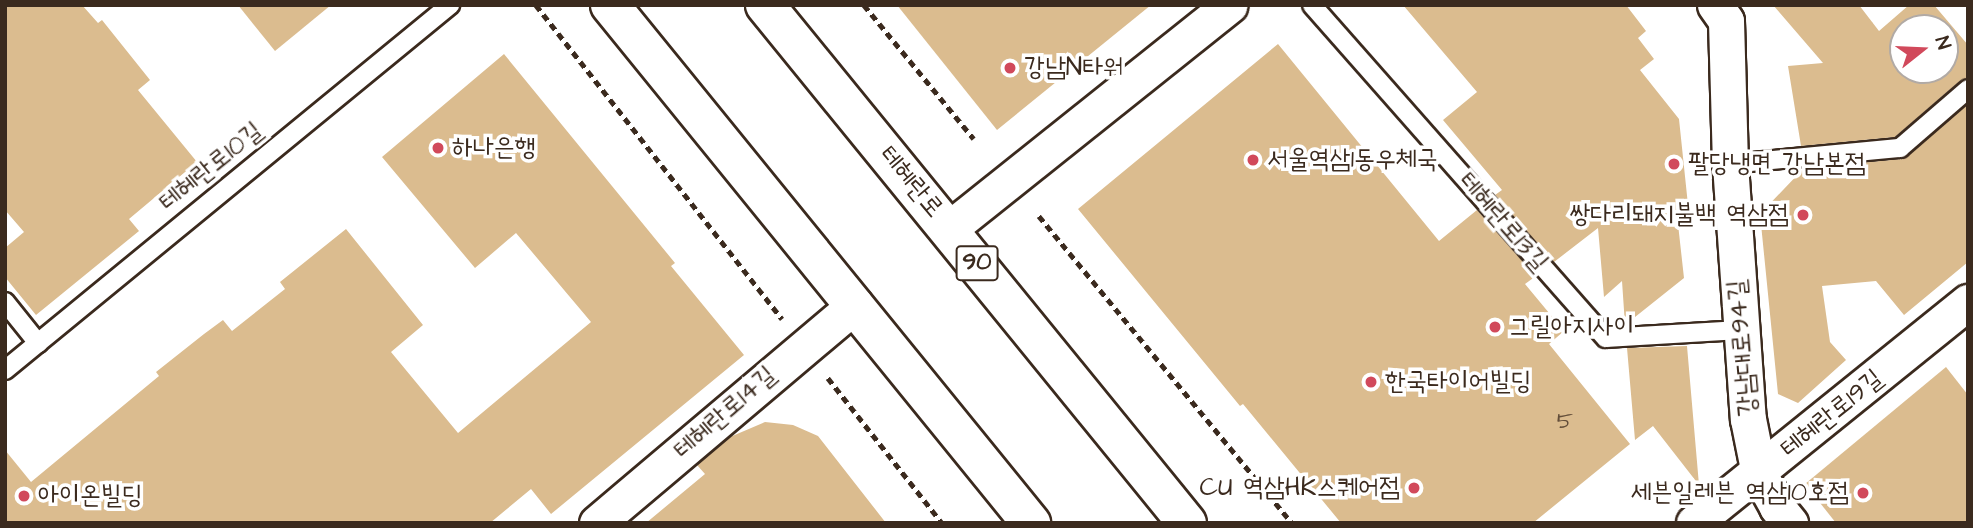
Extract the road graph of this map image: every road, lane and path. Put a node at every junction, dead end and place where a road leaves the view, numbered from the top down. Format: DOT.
graph roads {
  1 [pos="450,5"];
  2 [pos="536,5"];
  3 [pos="610,5"];
  4 [pos="765,5"];
  5 [pos="864,5"];
  6 [pos="1230,5"];
  7 [pos="1311,5"];
  8 [pos="1715,5"];
  9 [pos="1968,89"];
  10 [pos="974,139"];
  11 [pos="1730,164"];
  12 [pos="1039,216"];
  13 [pos="950,229"];
  14 [pos="5,302"];
  15 [pos="1968,302"];
  16 [pos="855,305"];
  17 [pos="1740,330"];
  18 [pos="38,343"];
  19 [pos="804,346"];
  20 [pos="5,370"];
  21 [pos="1759,474"];
  22 [pos="597,523"];
  23 [pos="942,523"];
  24 [pos="1031,523"];
  25 [pos="1187,523"];
  26 [pos="1292,523"];
  27 [pos="1694,523"];
  28 [pos="1790,523"];
  1 -- 18 [label="lane, 테헤란로10길"];
  2 -- 19 [label="path"];
  3 -- 16 [label="main road"];
  4 -- 13 [label="main road, 테헤란로 / 90"];
  5 -- 10 [label="path"];
  6 -- 13 [label="street"];
  7 -- 17 [label="lane, 테헤란로13길"];
  8 -- 11 [label="street, 강남대로94길"];
  9 -- 11 [label="lane"];
  11 -- 17 [label="street, 강남대로94길"];
  12 -- 26 [label="path"];
  13 -- 25 [label="main road, 테헤란로 / 90"];
  14 -- 18 [label="lane"];
  15 -- 21 [label="street, 테헤란로19길"];
  16 -- 19 [label="street, 테헤란로14길"];
  16 -- 24 [label="main road"];
  17 -- 21 [label="street, 강남대로94길"];
  18 -- 20 [label="lane, 테헤란로10길"];
  19 -- 22 [label="street, 테헤란로14길"];
  19 -- 23 [label="path"];
  21 -- 27 [label="street, 테헤란로19길"];
  21 -- 28 [label="street, 강남대로94길"];
}
